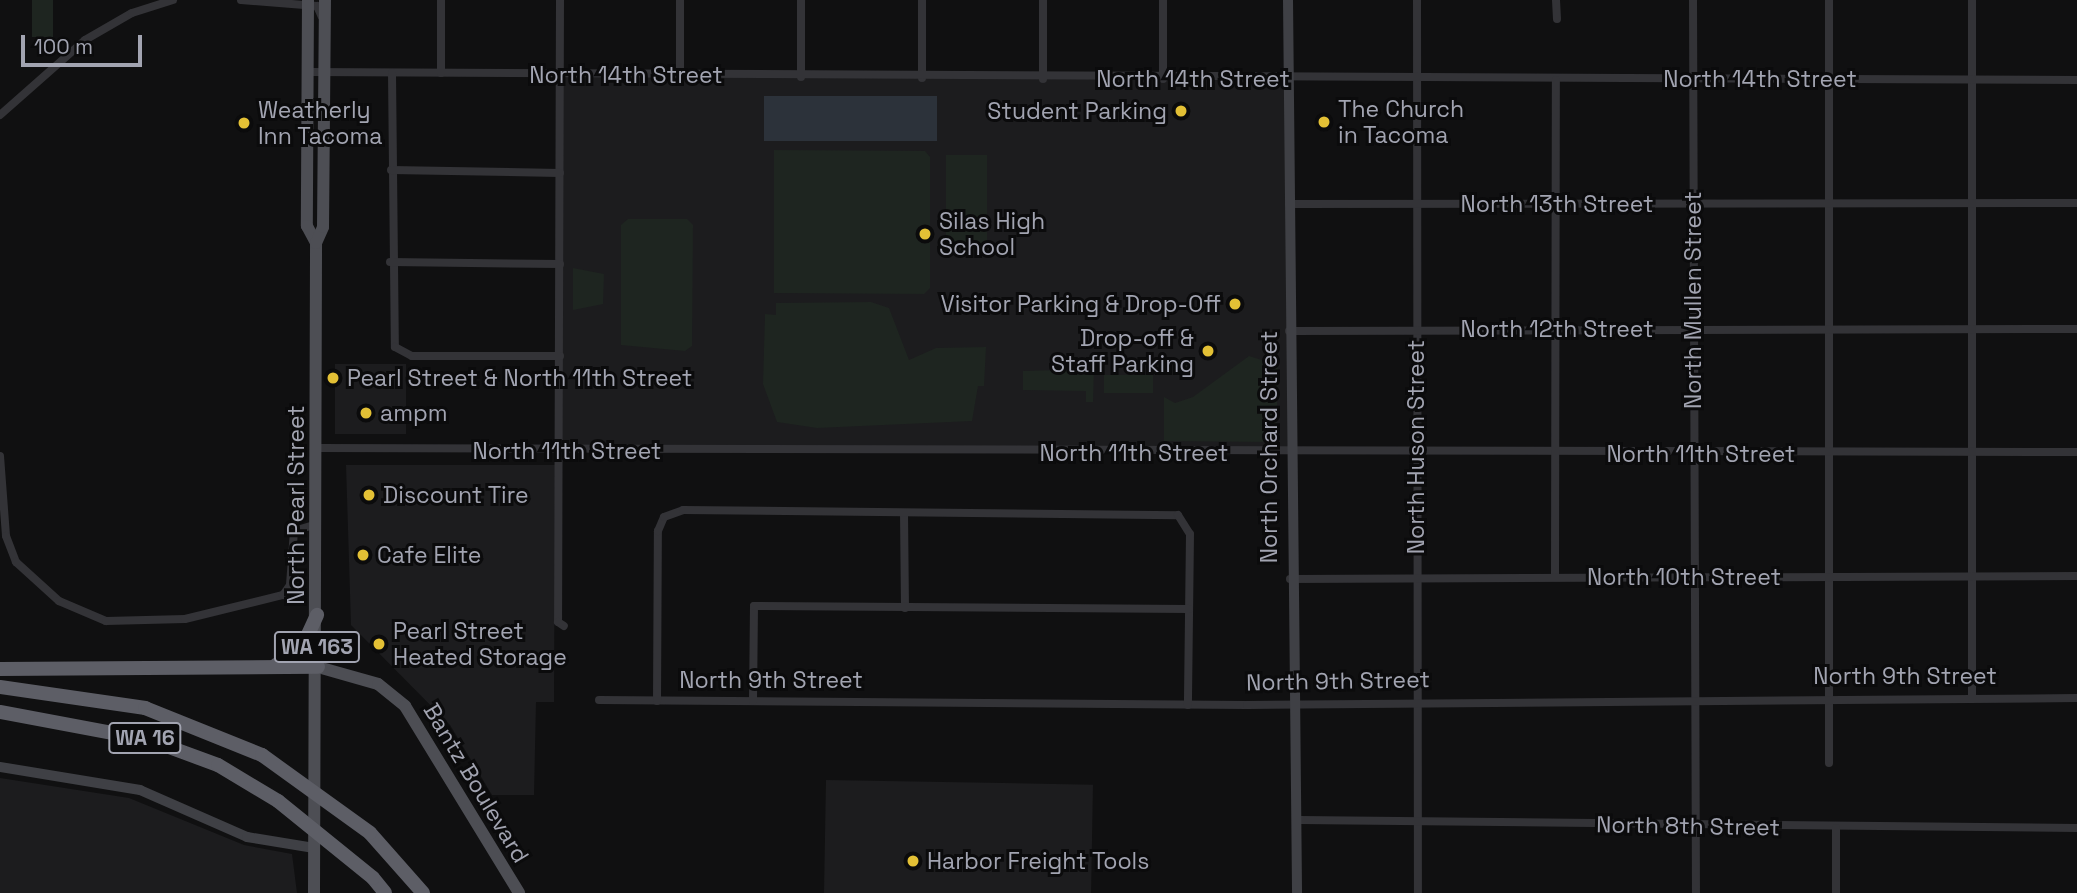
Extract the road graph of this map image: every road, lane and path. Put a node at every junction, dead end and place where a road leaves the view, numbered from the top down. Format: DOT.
graph roads {
  1 [pos="168,0"];
  2 [pos="241,0"];
  3 [pos="325,0"];
  4 [pos="441,0"];
  5 [pos="560,0"];
  6 [pos="680,0"];
  7 [pos="801,0"];
  8 [pos="922,0"];
  9 [pos="1043,0"];
  10 [pos="1163,0"];
  11 [pos="1288,0"];
  12 [pos="1417,0"];
  13 [pos="1556,0"];
  14 [pos="1693,0"];
  15 [pos="1829,0"];
  16 [pos="1972,0"];
  17 [pos="308,3"];
  18 [pos="1556,19"];
  19 [pos="325,30"];
  20 [pos="309,72"];
  21 [pos="325,72"];
  22 [pos="392,73"];
  23 [pos="441,73"];
  24 [pos="560,74"];
  25 [pos="680,75"];
  26 [pos="801,77"];
  27 [pos="922,78"];
  28 [pos="1043,79"];
  29 [pos="1163,79"];
  30 [pos="1289,79"];
  31 [pos="1693,79"];
  32 [pos="1829,79"];
  33 [pos="1972,79"];
  34 [pos="1416,80"];
  35 [pos="1556,80"];
  36 [pos="2077,80"];
  37 [pos="0,115"];
  38 [pos="391,170"];
  39 [pos="560,173"];
  40 [pos="1971,203"];
  41 [pos="2077,203"];
  42 [pos="1289,204"];
  43 [pos="1415,204"];
  44 [pos="1555,204"];
  45 [pos="1693,204"];
  46 [pos="1829,204"];
  47 [pos="316,243"];
  48 [pos="390,262"];
  49 [pos="560,264"];
  50 [pos="1695,329"];
  51 [pos="1829,329"];
  52 [pos="1971,329"];
  53 [pos="2077,329"];
  54 [pos="1416,330"];
  55 [pos="1289,331"];
  56 [pos="1556,331"];
  57 [pos="560,356"];
  58 [pos="317,448"];
  59 [pos="560,452"];
  60 [pos="1692,452"];
  61 [pos="1972,452"];
  62 [pos="2077,452"];
  63 [pos="1290,453"];
  64 [pos="1416,453"];
  65 [pos="1557,453"];
  66 [pos="1830,454"];
  67 [pos="0,456"];
  68 [pos="904,513"];
  69 [pos="317,524"];
  70 [pos="2077,576"];
  71 [pos="1555,577"];
  72 [pos="1831,577"];
  73 [pos="1972,577"];
  74 [pos="1415,578"];
  75 [pos="1695,578"];
  76 [pos="1290,579"];
  77 [pos="905,608"];
  78 [pos="1189,610"];
  79 [pos="317,615"];
  80 [pos="564,626"];
  81 [pos="318,667"];
  82 [pos="0,668"];
  83 [pos="263,668"];
  84 [pos="0,687"];
  85 [pos="1972,696"];
  86 [pos="1828,697"];
  87 [pos="1693,698"];
  88 [pos="2077,698"];
  89 [pos="599,700"];
  90 [pos="1416,700"];
  91 [pos="657,701"];
  92 [pos="753,701"];
  93 [pos="1297,703"];
  94 [pos="1188,705"];
  95 [pos="0,712"];
  96 [pos="1829,763"];
  97 [pos="0,767"];
  98 [pos="1299,820"];
  99 [pos="1417,823"];
  100 [pos="1696,826"];
  101 [pos="1836,828"];
  102 [pos="2077,828"];
  103 [pos="314,848"];
  104 [pos="314,893"];
  105 [pos="385,893"];
  106 [pos="423,893"];
  107 [pos="519,893"];
  108 [pos="1297,893"];
  109 [pos="1418,893"];
  110 [pos="1696,893"];
  111 [pos="1836,893"];
  1 -- 37 [label="street"];
  2 -- 17 [label="street"];
  3 -- 19 [label="main road, North Pearl Street / WA 163"];
  4 -- 23 [label="street"];
  5 -- 24 [label="street"];
  6 -- 25 [label="street"];
  7 -- 26 [label="street"];
  8 -- 27 [label="street"];
  9 -- 28 [label="street"];
  10 -- 29 [label="street"];
  11 -- 30 [label="street, North Orchard Street"];
  12 -- 34 [label="street, North Huson Street"];
  13 -- 18 [label="street"];
  14 -- 31 [label="street, North Mullen Street"];
  15 -- 32 [label="street"];
  16 -- 33 [label="street"];
  17 -- 19 [label="street"];
  17 -- 20 [label="main road, North Pearl Street / WA 163"];
  19 -- 21 [label="main road, North Pearl Street / WA 163"];
  20 -- 21 [label="street, North 14th Street"];
  20 -- 47 [label="main road, North Pearl Street / WA 163"];
  21 -- 22 [label="street, North 14th Street"];
  21 -- 47 [label="main road, North Pearl Street / WA 163"];
  22 -- 23 [label="street, North 14th Street"];
  22 -- 38 [label="street"];
  23 -- 24 [label="street, North 14th Street"];
  24 -- 25 [label="street, North 14th Street"];
  24 -- 39 [label="street"];
  25 -- 26 [label="street, North 14th Street"];
  26 -- 27 [label="street, North 14th Street"];
  27 -- 28 [label="street, North 14th Street"];
  28 -- 29 [label="street, North 14th Street"];
  29 -- 30 [label="street, North 14th Street"];
  30 -- 34 [label="street, North 14th Street"];
  30 -- 42 [label="street, North Orchard Street"];
  31 -- 32 [label="street, North 14th Street"];
  31 -- 35 [label="street, North 14th Street"];
  31 -- 45 [label="street, North Mullen Street"];
  32 -- 33 [label="street, North 14th Street"];
  32 -- 46 [label="street"];
  33 -- 36 [label="street, North 14th Street"];
  33 -- 40 [label="street"];
  34 -- 35 [label="street, North 14th Street"];
  34 -- 43 [label="street, North Huson Street"];
  35 -- 44 [label="street"];
  38 -- 39 [label="street"];
  38 -- 48 [label="street"];
  39 -- 49 [label="street"];
  40 -- 41 [label="street, North 13th Street"];
  40 -- 46 [label="street, North 13th Street"];
  40 -- 52 [label="street"];
  42 -- 43 [label="street, North 13th Street"];
  42 -- 55 [label="street, North Orchard Street"];
  43 -- 44 [label="street, North 13th Street"];
  43 -- 54 [label="street, North Huson Street"];
  44 -- 45 [label="street, North 13th Street"];
  44 -- 56 [label="street"];
  45 -- 46 [label="street, North 13th Street"];
  45 -- 50 [label="street, North Mullen Street"];
  46 -- 51 [label="street"];
  47 -- 58 [label="main road, North Pearl Street / WA 163"];
  48 -- 49 [label="street"];
  48 -- 57 [label="street"];
  49 -- 57 [label="street"];
  50 -- 51 [label="street, North 12th Street"];
  50 -- 56 [label="street, North 12th Street"];
  50 -- 60 [label="street, North Mullen Street"];
  51 -- 52 [label="street, North 12th Street"];
  51 -- 66 [label="street"];
  52 -- 53 [label="street, North 12th Street"];
  52 -- 61 [label="street"];
  54 -- 55 [label="street, North 12th Street"];
  54 -- 56 [label="street, North 12th Street"];
  54 -- 64 [label="street, North Huson Street"];
  55 -- 63 [label="street, North Orchard Street"];
  56 -- 65 [label="street"];
  57 -- 59 [label="street"];
  58 -- 59 [label="street, North 11th Street"];
  58 -- 69 [label="main road, North Pearl Street / WA 163"];
  59 -- 63 [label="street, North 11th Street"];
  59 -- 80 [label="street"];
  60 -- 65 [label="street, North 11th Street"];
  60 -- 66 [label="street, North 11th Street"];
  60 -- 75 [label="street, North Mullen Street"];
  61 -- 62 [label="street, North 11th Street"];
  61 -- 66 [label="street, North 11th Street"];
  61 -- 73 [label="street"];
  63 -- 64 [label="street, North 11th Street"];
  63 -- 76 [label="street, North Orchard Street"];
  64 -- 65 [label="street, North 11th Street"];
  64 -- 74 [label="street, North Huson Street"];
  65 -- 71 [label="street"];
  66 -- 72 [label="street"];
  67 -- 69 [label="street"];
  68 -- 77 [label="street"];
  68 -- 78 [label="street"];
  68 -- 91 [label="street"];
  69 -- 79 [label="main road, North Pearl Street / WA 163"];
  70 -- 73 [label="street, North 10th Street"];
  71 -- 74 [label="street, North 10th Street"];
  71 -- 75 [label="street, North 10th Street"];
  72 -- 73 [label="street, North 10th Street"];
  72 -- 75 [label="street, North 10th Street"];
  72 -- 86 [label="street"];
  73 -- 85 [label="street"];
  74 -- 76 [label="street, North 10th Street"];
  74 -- 90 [label="street, North Huson Street"];
  75 -- 87 [label="street, North Mullen Street"];
  76 -- 93 [label="street, North Orchard Street"];
  77 -- 78 [label="street"];
  77 -- 92 [label="street"];
  78 -- 94 [label="street"];
  79 -- 81 [label="main road, North Pearl Street / WA 163"];
  79 -- 83 [label="highway"];
  81 -- 83 [label="highway"];
  81 -- 103 [label="main road, North Pearl Street / WA 163"];
  81 -- 107 [label="main road, Bantz Boulevard"];
  82 -- 83 [label="highway"];
  84 -- 106 [label="highway, WA 16, bridge"];
  85 -- 86 [label="street, North 9th Street"];
  85 -- 88 [label="street, North 9th Street"];
  86 -- 87 [label="street, North 9th Street"];
  86 -- 96 [label="street"];
  87 -- 90 [label="street, North 9th Street"];
  87 -- 100 [label="street, North Mullen Street"];
  89 -- 91 [label="street, North 9th Street"];
  90 -- 93 [label="street, North 9th Street"];
  90 -- 99 [label="street, North Huson Street"];
  91 -- 92 [label="street, North 9th Street"];
  92 -- 94 [label="street, North 9th Street"];
  93 -- 94 [label="street, North 9th Street"];
  93 -- 98 [label="street, North Orchard Street"];
  95 -- 105 [label="highway, WA 16, bridge"];
  97 -- 103 [label="street"];
  98 -- 99 [label="street, North 8th Street"];
  98 -- 108 [label="street, North Orchard Street"];
  99 -- 100 [label="street, North 8th Street"];
  99 -- 109 [label="street, North Huson Street"];
  100 -- 101 [label="street, North 8th Street"];
  100 -- 110 [label="street, North Mullen Street"];
  101 -- 102 [label="street, North 8th Street"];
  101 -- 111 [label="street"];
  103 -- 104 [label="main road, North Pearl Street / WA 163"];
}
